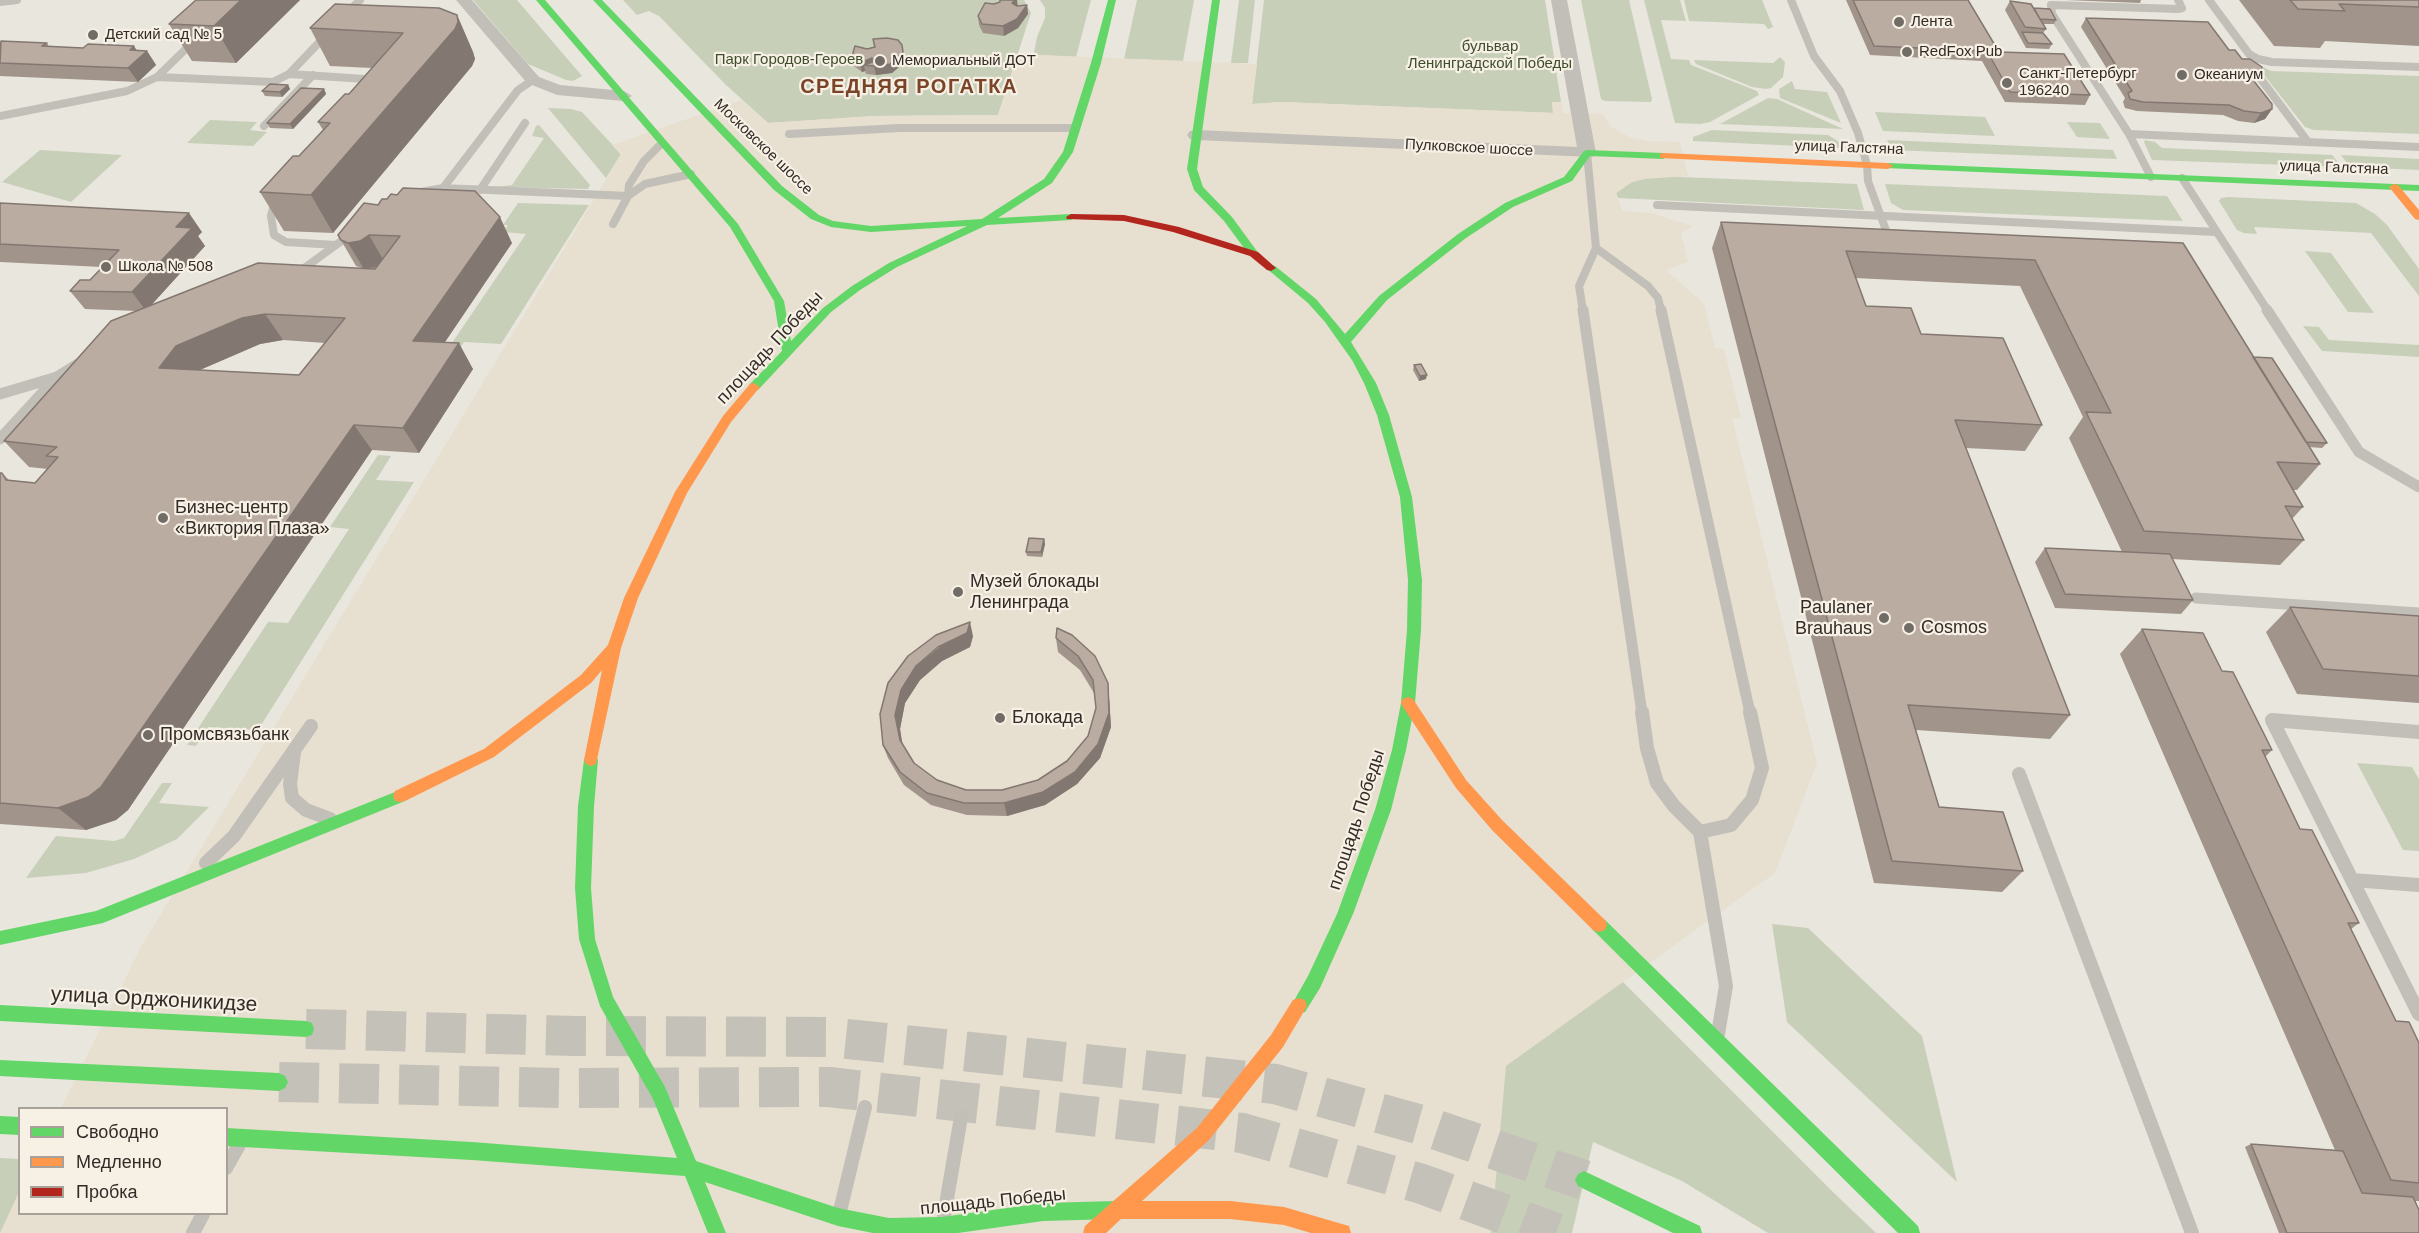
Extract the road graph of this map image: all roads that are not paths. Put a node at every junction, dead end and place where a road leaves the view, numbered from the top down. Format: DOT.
graph roads {
  1 [pos="16,0"];
  2 [pos="360,0"];
  3 [pos="464,0"];
  4 [pos="540,0"];
  5 [pos="1112,0"];
  6 [pos="1216,0"];
  7 [pos="1558,0"];
  8 [pos="1791,0"];
  9 [pos="2178,0"];
  10 [pos="2209,0"];
  11 [pos="0,2"];
  12 [pos="594,2"];
  13 [pos="2050,2"];
  14 [pos="205,31"];
  15 [pos="2251,66"];
  16 [pos="2419,67"];
  17 [pos="289,74"];
  18 [pos="313,75"];
  19 [pos="157,76"];
  20 [pos="533,80"];
  21 [pos="374,89"];
  22 [pos="624,96"];
  23 [pos="0,117"];
  24 [pos="525,123"];
  25 [pos="264,126"];
  26 [pos="1076,128"];
  27 [pos="789,134"];
  28 [pos="1196,135"];
  29 [pos="2129,135"];
  30 [pos="2308,142"];
  31 [pos="662,143"];
  32 [pos="2419,147"];
  33 [pos="1587,153"];
  34 [pos="1867,165"];
  35 [pos="691,174"];
  36 [pos="2151,177"];
  37 [pos="2182,178"];
  38 [pos="290,187"];
  39 [pos="2394,187"];
  40 [pos="443,188"];
  41 [pos="2419,188"];
  42 [pos="480,190"];
  43 [pos="413,196"];
  44 [pos="628,196"];
  45 [pos="1657,205"];
  46 [pos="1881,216"];
  47 [pos="2419,217"];
  48 [pos="985,222"];
  49 [pos="613,224"];
  50 [pos="364,225"];
  51 [pos="2216,232"];
  52 [pos="336,245"];
  53 [pos="1596,248"];
  54 [pos="1254,254"];
  55 [pos="1896,256"];
  56 [pos="287,278"];
  57 [pos="1345,341"];
  58 [pos="787,350"];
  59 [pos="84,361"];
  60 [pos="57,377"];
  61 [pos="0,394"];
  62 [pos="0,439"];
  63 [pos="2419,487"];
  64 [pos="2196,598"];
  65 [pos="2419,613"];
  66 [pos="614,648"];
  67 [pos="1408,703"];
  68 [pos="311,726"];
  69 [pos="2419,732"];
  70 [pos="294,749"];
  71 [pos="2019,774"];
  72 [pos="336,822"];
  73 [pos="1700,832"];
  74 [pos="2352,880"];
  75 [pos="182,884"];
  76 [pos="2419,885"];
  77 [pos="0,938"];
  78 [pos="0,1013"];
  79 [pos="2419,1014"];
  80 [pos="306,1029"];
  81 [pos="1716,1041"];
  82 [pos="0,1068"];
  83 [pos="279,1082"];
  84 [pos="865,1107"];
  85 [pos="961,1117"];
  86 [pos="0,1125"];
  87 [pos="18,1126"];
  88 [pos="234,1138"];
  89 [pos="228,1160"];
  90 [pos="691,1168"];
  91 [pos="1584,1180"];
  92 [pos="1116,1210"];
  93 [pos="202,1215"];
  94 [pos="838,1217"];
  95 [pos="942,1226"];
  96 [pos="193,1233"];
  97 [pos="717,1233"];
  98 [pos="1092,1233"];
  99 [pos="1342,1233"];
  100 [pos="1694,1233"];
  101 [pos="1911,1233"];
  102 [pos="2192,1233"];
  1 -- 11 [label="lane"];
  2 -- 17 [label="lane"];
  3 -- 20 [label="street"];
  4 -- 22 [label="main road"];
  5 -- 26 [label="main road"];
  6 -- 28 [label="main road"];
  7 -- 33 [label="street"];
  8 -- 34 [label="lane"];
  9 -- 13 [label="lane"];
  10 -- 16 [label="lane"];
  12 -- 48 [label="main road, Московское шоссе"];
  13 -- 29 [label="lane"];
  14 -- 19 [label="lane"];
  15 -- 30 [label="lane"];
  17 -- 18 [label="lane"];
  17 -- 19 [label="lane"];
  18 -- 21 [label="lane"];
  18 -- 25 [label="lane"];
  19 -- 23 [label="lane"];
  20 -- 22 [label="street"];
  20 -- 40 [label="lane"];
  22 -- 31 [label="main road"];
  24 -- 42 [label="lane"];
  26 -- 27 [label="lane"];
  26 -- 48 [label="main road"];
  28 -- 33 [label="street, Пулковское шоссе"];
  28 -- 54 [label="main road"];
  29 -- 30 [label="lane"];
  29 -- 36 [label="lane"];
  30 -- 32 [label="lane"];
  31 -- 35 [label="main road"];
  31 -- 44 [label="lane"];
  33 -- 34 [label="main road, улица Галстяна"];
  33 -- 53 [label="lane"];
  33 -- 57 [label="main road"];
  34 -- 36 [label="main road, улица Галстяна"];
  34 -- 46 [label="lane"];
  35 -- 44 [label="lane"];
  35 -- 58 [label="main road"];
  36 -- 37 [label="main road, улица Галстяна"];
  37 -- 39 [label="main road, улица Галстяна"];
  37 -- 51 [label="lane"];
  38 -- 52 [label="lane"];
  39 -- 41 [label="main road, улица Галстяна"];
  39 -- 47 [label="main road"];
  40 -- 42 [label="lane"];
  40 -- 43 [label="lane"];
  42 -- 44 [label="lane"];
  44 -- 49 [label="lane"];
  45 -- 46 [label="lane"];
  46 -- 51 [label="lane"];
  46 -- 55 [label="lane"];
  48 -- 54 [label="main road, площадь Победы"];
  48 -- 58 [label="main road, площадь Победы"];
  50 -- 52 [label="lane"];
  51 -- 63 [label="lane"];
  52 -- 56 [label="lane"];
  53 -- 73 [label="lane"];
  53 -- 73 [label="lane"];
  54 -- 57 [label="main road, площадь Победы"];
  57 -- 67 [label="main road, площадь Победы"];
  58 -- 66 [label="main road, площадь Победы"];
  59 -- 60 [label="lane"];
  60 -- 61 [label="lane"];
  60 -- 62 [label="lane"];
  64 -- 65 [label="lane"];
  66 -- 72 [label="main road"];
  66 -- 90 [label="main road, площадь Победы"];
  67 -- 81 [label="main road"];
  67 -- 92 [label="main road, площадь Победы"];
  68 -- 70 [label="lane"];
  69 -- 74 [label="lane"];
  70 -- 72 [label="lane"];
  70 -- 75 [label="lane"];
  71 -- 102 [label="lane"];
  72 -- 75 [label="main road"];
  73 -- 81 [label="lane"];
  74 -- 76 [label="lane"];
  74 -- 79 [label="lane"];
  75 -- 77 [label="main road"];
  78 -- 80 [label="main road, улица Орджоникидзе"];
  81 -- 101 [label="main road"];
  82 -- 83 [label="main road"];
  84 -- 94 [label="lane"];
  85 -- 95 [label="lane"];
  86 -- 87 [label="main road"];
  88 -- 89 [label="lane"];
  88 -- 90 [label="main road"];
  90 -- 94 [label="main road, площадь Победы"];
  90 -- 97 [label="main road"];
  91 -- 100 [label="main road"];
  92 -- 95 [label="main road, площадь Победы"];
  92 -- 98 [label="main road"];
  92 -- 99 [label="main road"];
  93 -- 96 [label="lane"];
  94 -- 95 [label="main road, площадь Победы"];
}
